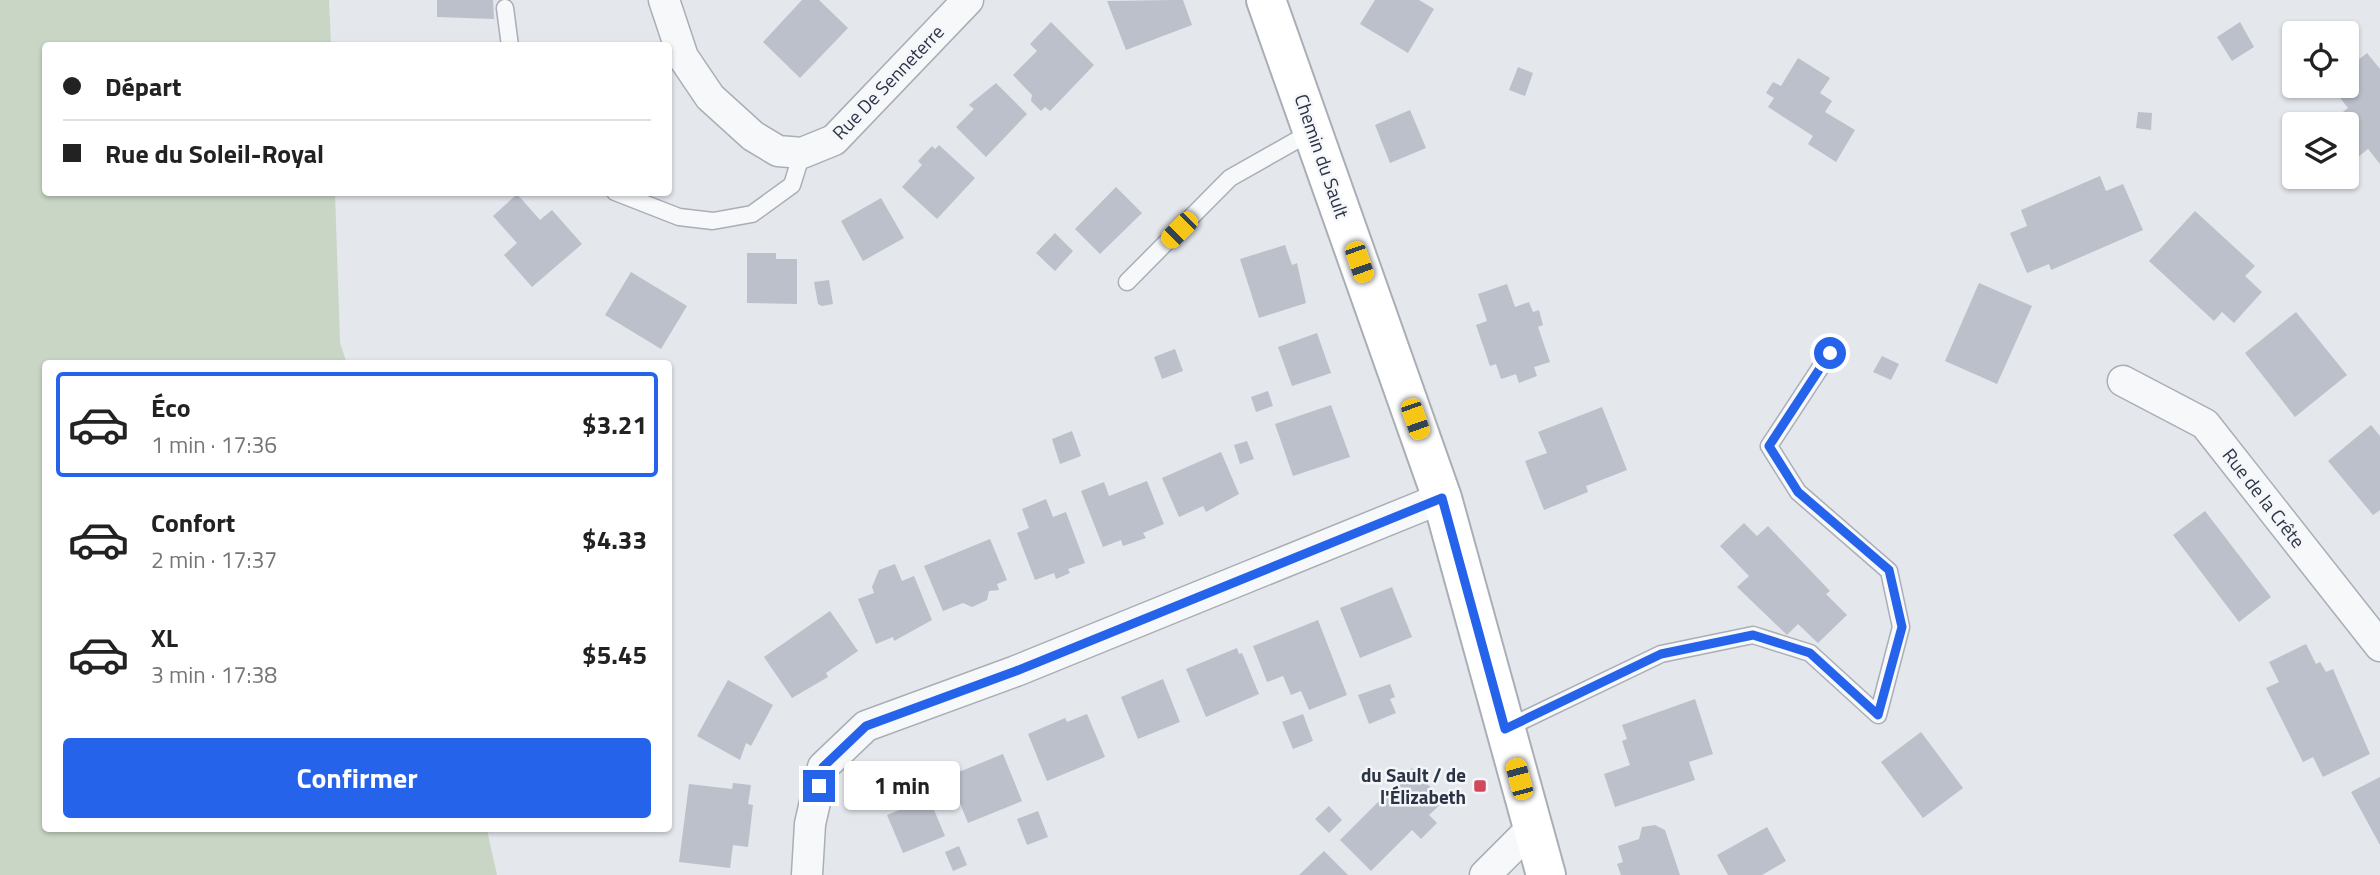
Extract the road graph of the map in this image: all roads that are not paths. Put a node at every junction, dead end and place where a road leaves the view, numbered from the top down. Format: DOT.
graph roads {
  1 [pos="664,0"];
  2 [pos="968,0"];
  3 [pos="1266,0"];
  4 [pos="505,8"];
  5 [pos="509,42"];
  6 [pos="1313,131"];
  7 [pos="802,153"];
  8 [pos="625,196"];
  9 [pos="1127,282"];
  10 [pos="1830,353"];
  11 [pos="2123,381"];
  12 [pos="1442,498"];
  13 [pos="2380,646"];
  14 [pos="1505,729"];
  15 [pos="1532,828"];
  16 [pos="807,875"];
  17 [pos="1485,875"];
  18 [pos="1546,875"];
  1 -- 7 [label="street"];
  2 -- 7 [label="street, Rue De Senneterre"];
  3 -- 6 [label="street, Chemin du Sault"];
  4 -- 5 [label="lane"];
  6 -- 9 [label="lane"];
  6 -- 12 [label="street, Chemin du Sault"];
  7 -- 8 [label="lane"];
  10 -- 14 [label="lane"];
  11 -- 13 [label="street, Rue de la Crête"];
  12 -- 14 [label="street, Chemin du Sault"];
  12 -- 16 [label="street"];
  14 -- 15 [label="street, Chemin du Sault"];
  15 -- 17 [label="street"];
  15 -- 18 [label="street, Chemin du Sault"];
}
